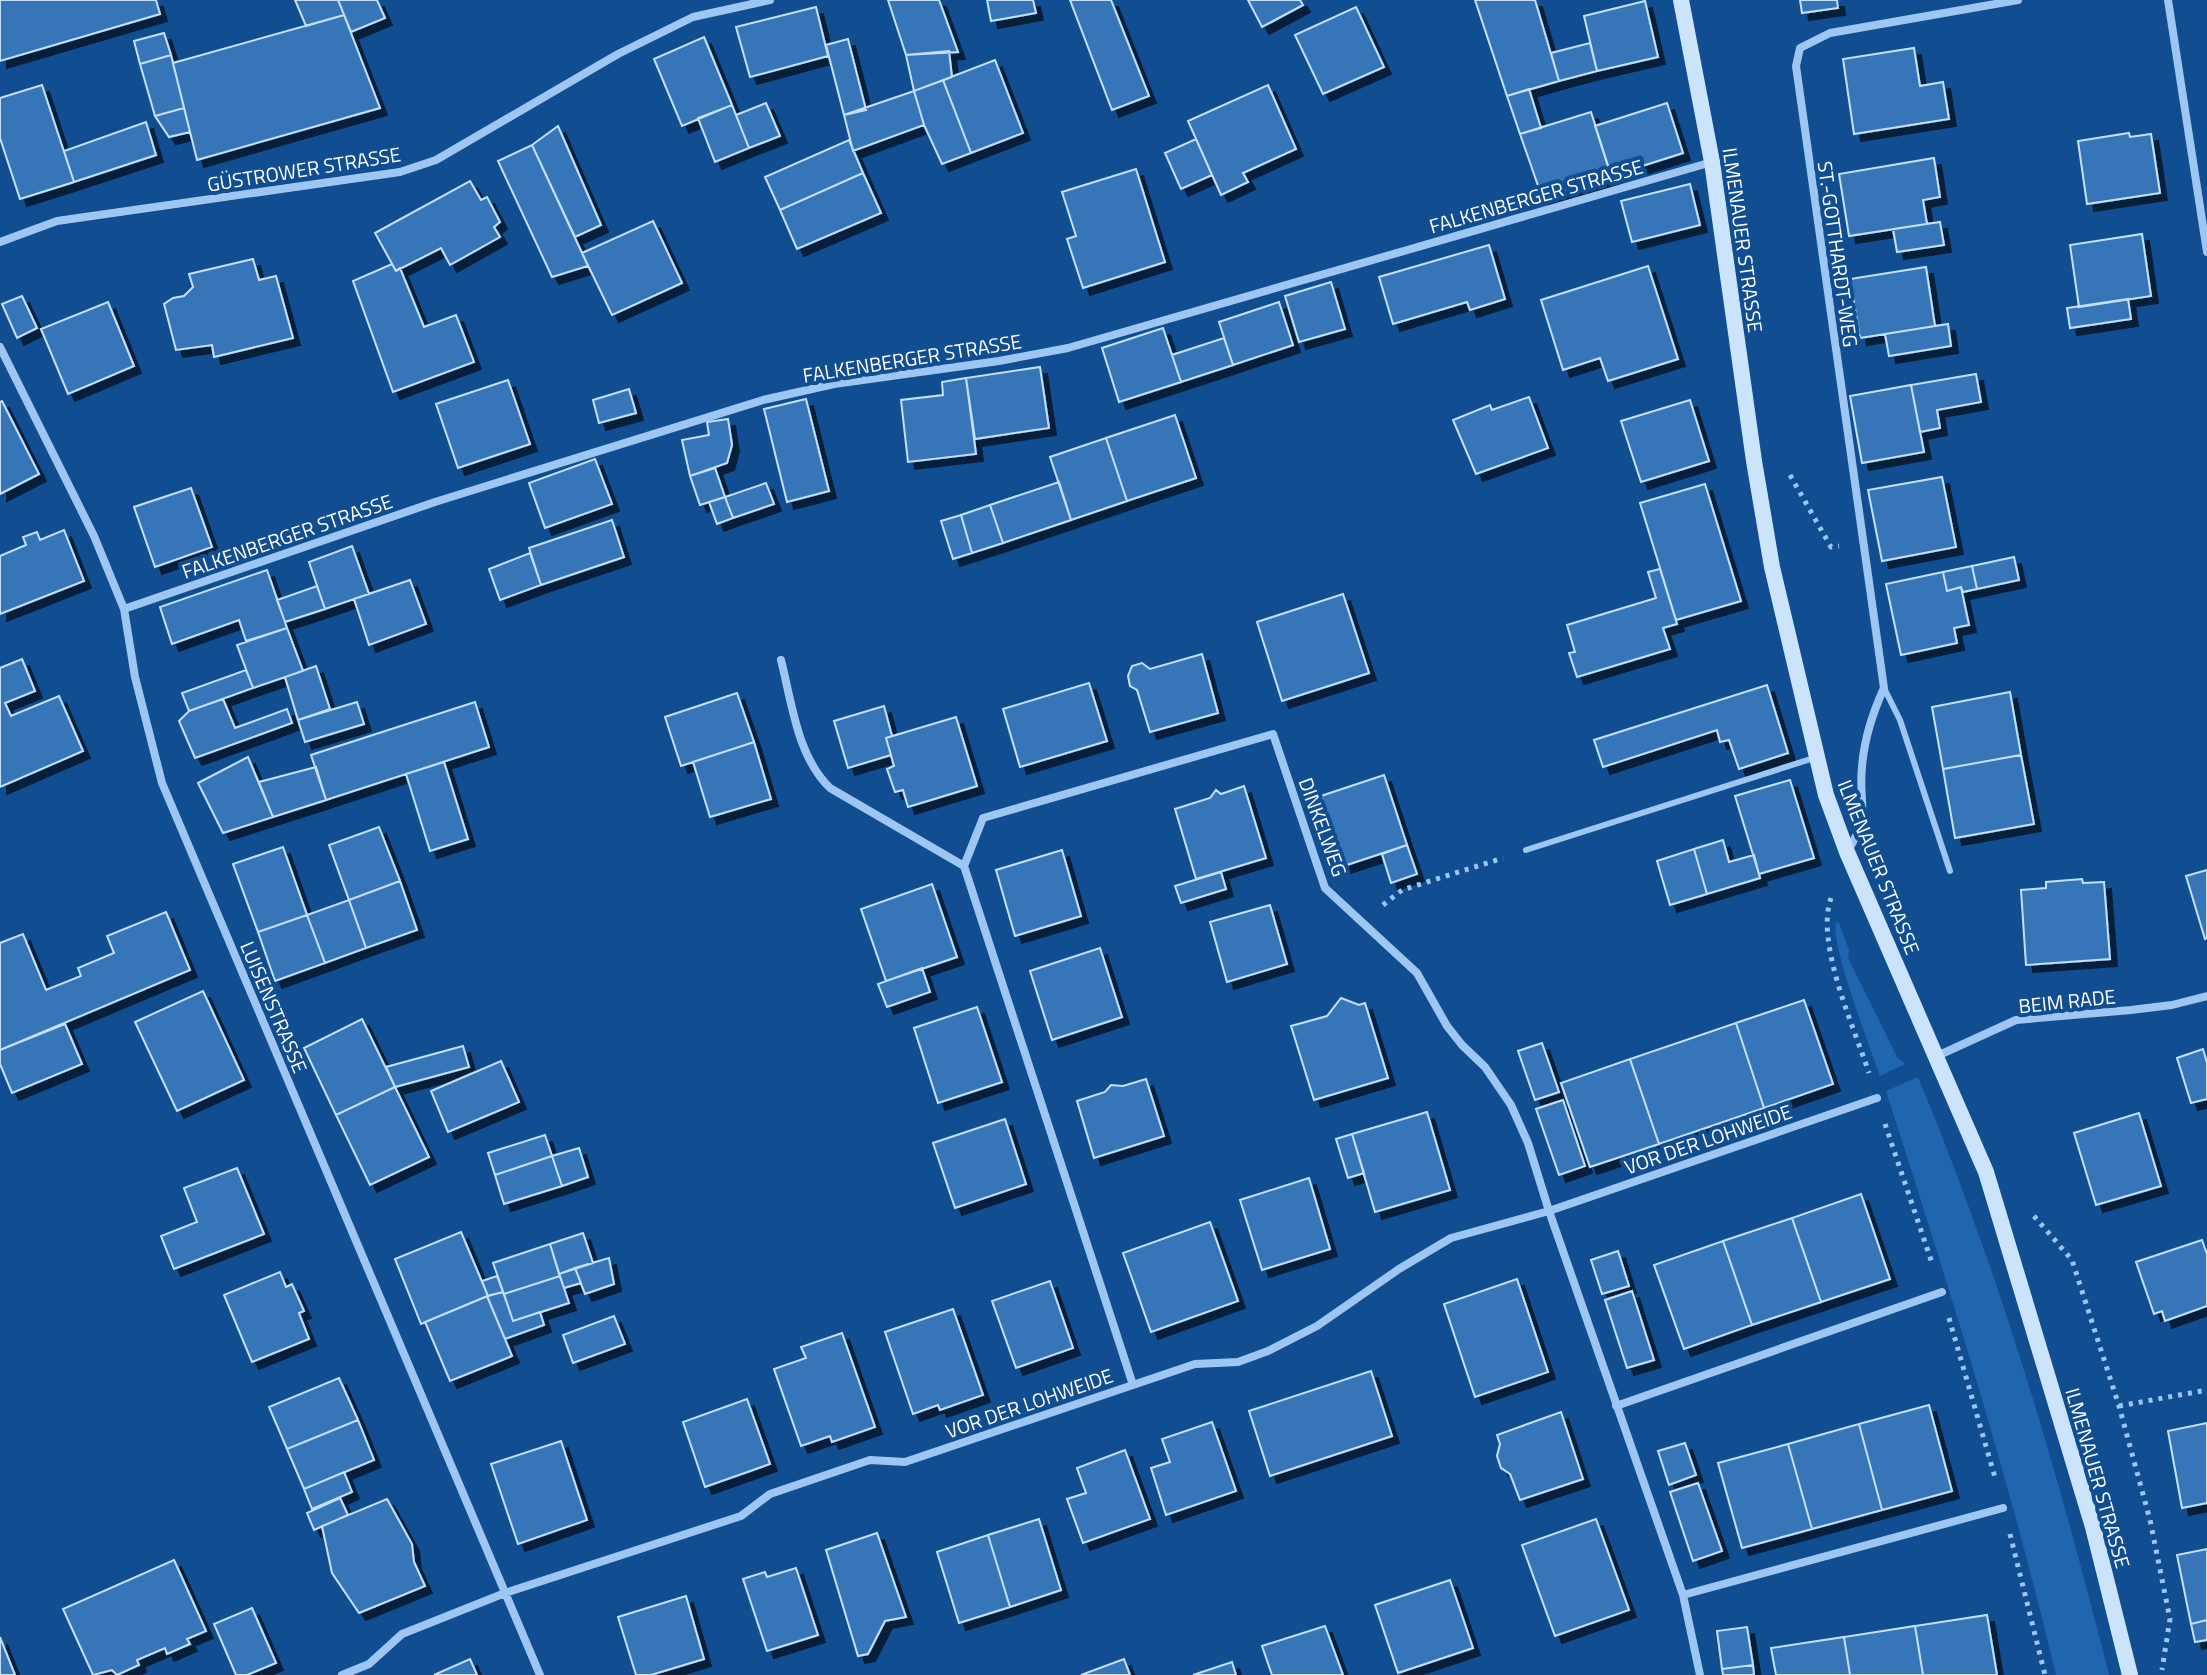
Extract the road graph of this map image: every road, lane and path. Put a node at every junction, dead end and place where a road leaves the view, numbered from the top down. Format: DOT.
graph roads {
  1 [pos="770,0"];
  2 [pos="1681,0"];
  3 [pos="2018,0"];
  4 [pos="2168,0"];
  5 [pos="1712,162"];
  6 [pos="0,242"];
  7 [pos="2207,252"];
  8 [pos="0,347"];
  9 [pos="1754,461"];
  10 [pos="1863,542"];
  11 [pos="124,609"];
  12 [pos="781,660"];
  13 [pos="1884,688"];
  14 [pos="1817,757"];
  15 [pos="1526,850"];
  16 [pos="1847,852"];
  17 [pos="964,866"];
  18 [pos="1950,871"];
  19 [pos="1362,922"];
  20 [pos="2207,996"];
  21 [pos="1937,1056"];
  22 [pos="1877,1098"];
  23 [pos="1549,1211"];
  24 [pos="2032,1214"];
  25 [pos="1942,1292"];
  26 [pos="1133,1385"];
  27 [pos="2207,1390"];
  28 [pos="1616,1406"];
  29 [pos="2119,1406"];
  30 [pos="2003,1508"];
  31 [pos="505,1593"];
  32 [pos="1683,1595"];
  33 [pos="342,1675"];
  34 [pos="540,1675"];
  35 [pos="1700,1675"];
  36 [pos="2045,1675"];
  37 [pos="2130,1675"];
  38 [pos="2161,1675"];
  1 -- 6 [label="street, GÜSTROWER STRASSE"];
  2 -- 5 [label="street, ILMENAUER STRASSE"];
  3 -- 10 [label="street, ST.-GOTTHARDT-WEG"];
  4 -- 7 [label="street"];
  5 -- 9 [label="street, ILMENAUER STRASSE"];
  5 -- 11 [label="street, FALKENBERGER STRASSE"];
  8 -- 11 [label="street, LUISENSTRASSE"];
  9 -- 10 [label="path"];
  9 -- 14 [label="street, ILMENAUER STRASSE"];
  10 -- 13 [label="street, ST.-GOTTHARDT-WEG"];
  11 -- 31 [label="street, LUISENSTRASSE"];
  12 -- 17 [label="street"];
  13 -- 16 [label="street, ST.-GOTTHARDT-WEG"];
  13 -- 18 [label="lane, ST.-GOTTHARDT-WEG"];
  14 -- 15 [label="lane"];
  14 -- 16 [label="street, ILMENAUER STRASSE"];
  15 -- 19 [label="path"];
  16 -- 21 [label="street, ILMENAUER STRASSE"];
  16 -- 22 [label="path"];
  17 -- 19 [label="street, DINKELWEG"];
  17 -- 26 [label="street"];
  19 -- 23 [label="street, DINKELWEG"];
  20 -- 21 [label="street, BEIM RADE"];
  21 -- 37 [label="street, ILMENAUER STRASSE"];
  22 -- 23 [label="street, VOR DER LOHWEIDE"];
  22 -- 25 [label="path"];
  23 -- 26 [label="street, VOR DER LOHWEIDE"];
  23 -- 28 [label="street"];
  24 -- 29 [label="path"];
  25 -- 28 [label="street"];
  25 -- 30 [label="path"];
  26 -- 31 [label="street, VOR DER LOHWEIDE"];
  27 -- 29 [label="path"];
  28 -- 32 [label="street"];
  29 -- 38 [label="path"];
  30 -- 32 [label="street"];
  30 -- 36 [label="path"];
  31 -- 33 [label="street, VOR DER LOHWEIDE"];
  31 -- 34 [label="street, LUISENSTRASSE"];
  32 -- 35 [label="street"];
}
